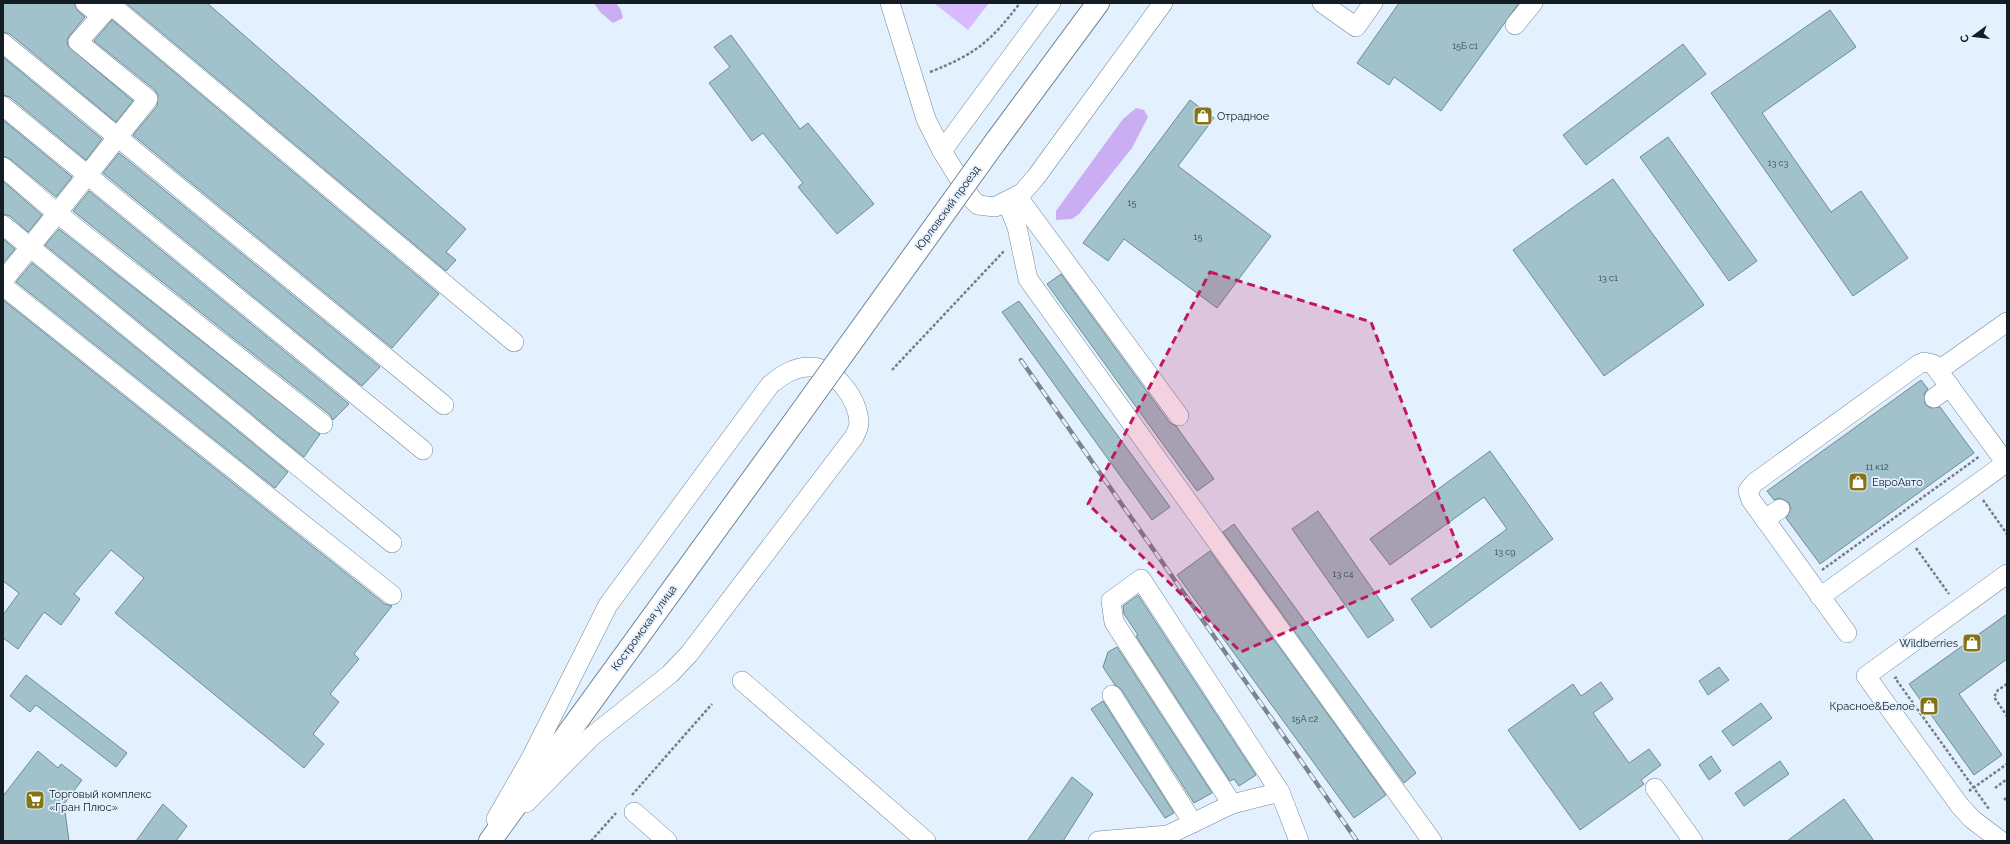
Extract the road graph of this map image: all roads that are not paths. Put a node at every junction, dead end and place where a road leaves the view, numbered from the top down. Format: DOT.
graph roads {
  1 [pos="85,3"];
  2 [pos="890,3"];
  3 [pos="1052,3"];
  4 [pos="1098,3"];
  5 [pos="1163,3"];
  6 [pos="1322,3"];
  7 [pos="1373,3"];
  8 [pos="1533,3"];
  9 [pos="101,16"];
  10 [pos="1515,25"];
  11 [pos="3,43"];
  12 [pos="3,106"];
  13 [pos="117,137"];
  14 [pos="942,151"];
  15 [pos="3,167"];
  16 [pos="87,175"];
  17 [pos="1012,199"];
  18 [pos="57,213"];
  19 [pos="3,225"];
  20 [pos="30,248"];
  21 [pos="3,282"];
  22 [pos="3,286"];
  23 [pos="2007,322"];
  24 [pos="514,342"];
  25 [pos="1939,370"];
  26 [pos="1950,386"];
  27 [pos="1934,398"];
  28 [pos="444,405"];
  29 [pos="799,415"];
  30 [pos="1179,416"];
  31 [pos="323,424"];
  32 [pos="424,450"];
  33 [pos="392,543"];
  34 [pos="2007,574"];
  35 [pos="392,595"];
  36 [pos="1820,596"];
  37 [pos="1847,633"];
  38 [pos="742,680"];
  39 [pos="1112,695"];
  40 [pos="1655,788"];
  41 [pos="1280,792"];
  42 [pos="1232,804"];
  43 [pos="626,808"];
  44 [pos="1193,823"];
  45 [pos="488,840"];
  46 [pos="667,841"];
  47 [pos="926,841"];
  48 [pos="1098,841"];
  49 [pos="1299,841"];
  50 [pos="1432,841"];
  51 [pos="1693,841"];
  52 [pos="2001,841"];
  1 -- 9 [label="street"];
  2 -- 14 [label="street"];
  3 -- 14 [label="street"];
  4 -- 29 [label="main road, Юрловский проезд, bridge"];
  5 -- 17 [label="street"];
  6 -- 7 [label="street"];
  8 -- 10 [label="street"];
  9 -- 13 [label="street"];
  9 -- 24 [label="street"];
  11 -- 13 [label="street"];
  12 -- 16 [label="street"];
  13 -- 16 [label="street"];
  13 -- 28 [label="street"];
  14 -- 17 [label="street"];
  15 -- 18 [label="street"];
  16 -- 18 [label="street"];
  16 -- 32 [label="street"];
  17 -- 30 [label="street"];
  17 -- 50 [label="street"];
  18 -- 20 [label="street"];
  18 -- 31 [label="street"];
  19 -- 20 [label="street"];
  20 -- 21 [label="street"];
  20 -- 33 [label="street"];
  22 -- 35 [label="street"];
  23 -- 25 [label="street"];
  25 -- 26 [label="street"];
  25 -- 36 [label="street"];
  26 -- 27 [label="street"];
  26 -- 36 [label="street"];
  29 -- 45 [label="main road, Костромская улица"];
  34 -- 52 [label="street"];
  36 -- 37 [label="street"];
  38 -- 47 [label="street"];
  39 -- 44 [label="street"];
  40 -- 51 [label="street"];
  41 -- 42 [label="street"];
  41 -- 42 [label="street"];
  41 -- 49 [label="street"];
  42 -- 44 [label="street"];
  43 -- 46 [label="street"];
  44 -- 48 [label="street"];
  45 -- 45 [label="street"];
}
